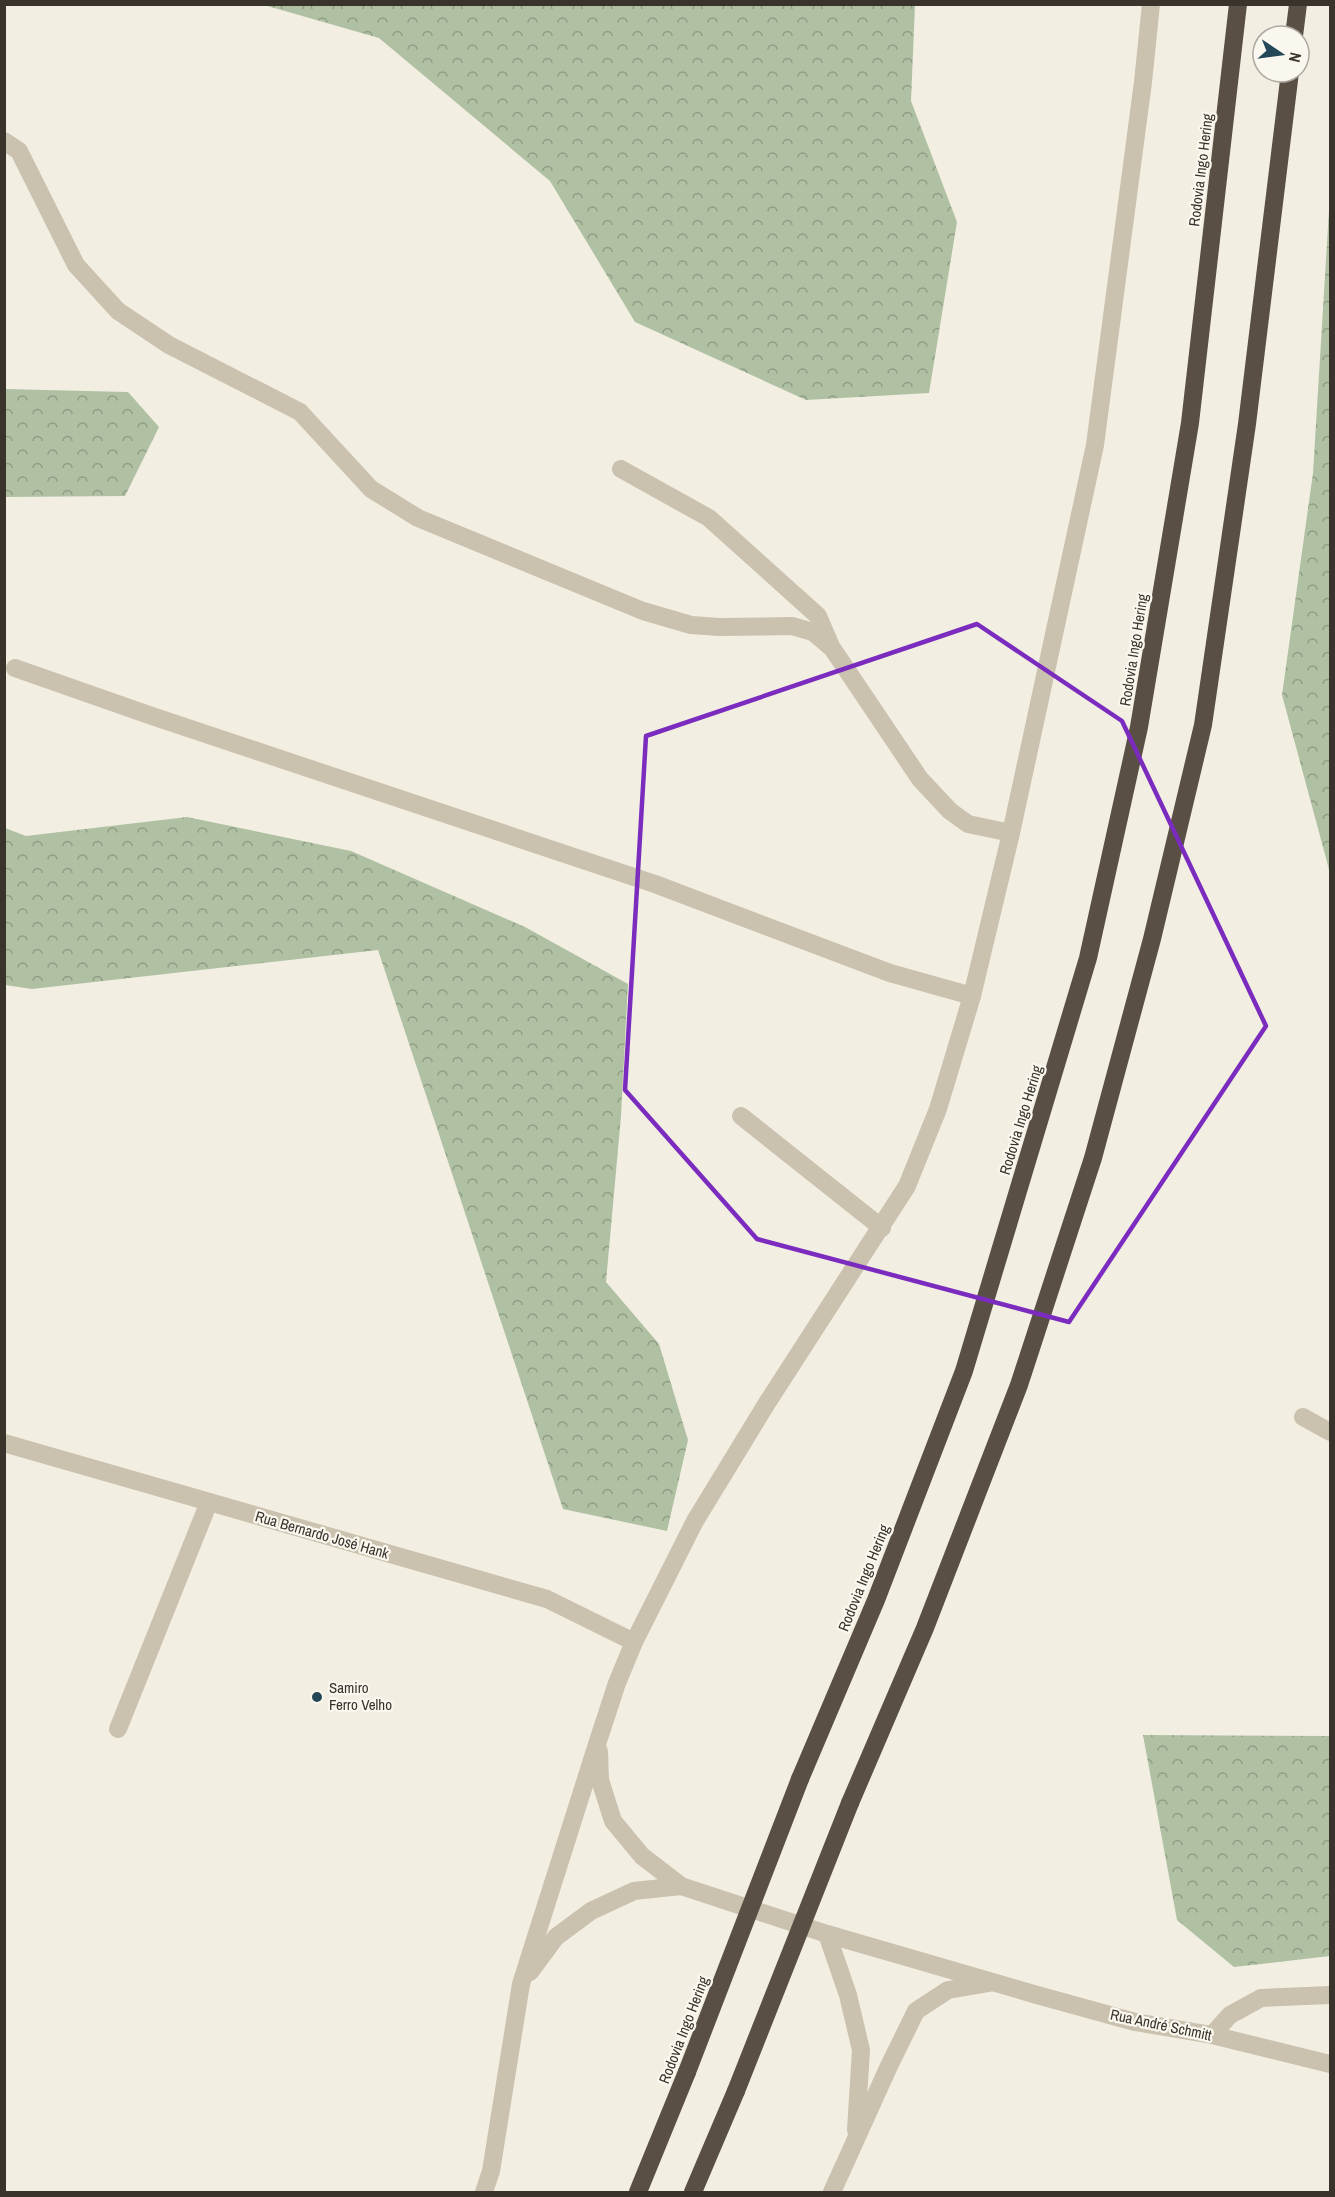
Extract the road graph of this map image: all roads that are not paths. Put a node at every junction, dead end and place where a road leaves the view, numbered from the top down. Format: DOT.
graph roads {
  1 [pos="1151,4"];
  2 [pos="1238,4"];
  3 [pos="1298,4"];
  4 [pos="1296,24"];
  5 [pos="1289,84"];
  6 [pos="4,141"];
  7 [pos="621,469"];
  8 [pos="832,648"];
  9 [pos="15,668"];
  10 [pos="1011,833"];
  11 [pos="972,996"];
  12 [pos="741,1116"];
  13 [pos="882,1228"];
  14 [pos="1303,1417"];
  15 [pos="1330,1432"];
  16 [pos="4,1443"];
  17 [pos="209,1502"];
  18 [pos="634,1642"];
  19 [pos="118,1729"];
  20 [pos="599,1738"];
  21 [pos="681,1886"];
  22 [pos="826,1934"];
  23 [pos="993,1982"];
  24 [pos="522,1984"];
  25 [pos="1330,1995"];
  26 [pos="1212,2035"];
  27 [pos="1330,2064"];
  28 [pos="855,2144"];
  29 [pos="484,2193"];
  30 [pos="638,2193"];
  31 [pos="693,2193"];
  32 [pos="832,2193"];
  1 -- 10 [label="street"];
  2 -- 30 [label="highway, Rodovia Ingo Hering, bridge"];
  3 -- 4 [label="highway"];
  5 -- 31 [label="highway, bridge"];
  6 -- 8 [label="street"];
  7 -- 8 [label="street"];
  8 -- 10 [label="street"];
  9 -- 11 [label="street"];
  10 -- 11 [label="street"];
  11 -- 13 [label="street"];
  12 -- 13 [label="street"];
  13 -- 18 [label="street"];
  14 -- 15 [label="street"];
  16 -- 17 [label="street, Rua Bernardo José Hank"];
  17 -- 18 [label="street, Rua Bernardo José Hank"];
  17 -- 19 [label="street"];
  18 -- 20 [label="street"];
  20 -- 21 [label="street"];
  20 -- 24 [label="street"];
  21 -- 22 [label="street, Rua André Schmitt"];
  21 -- 24 [label="street"];
  22 -- 23 [label="street, Rua André Schmitt"];
  22 -- 28 [label="street"];
  23 -- 26 [label="street, Rua André Schmitt"];
  23 -- 28 [label="street"];
  24 -- 29 [label="street"];
  25 -- 26 [label="street"];
  26 -- 27 [label="street, Rua André Schmitt"];
  28 -- 32 [label="street"];
}
